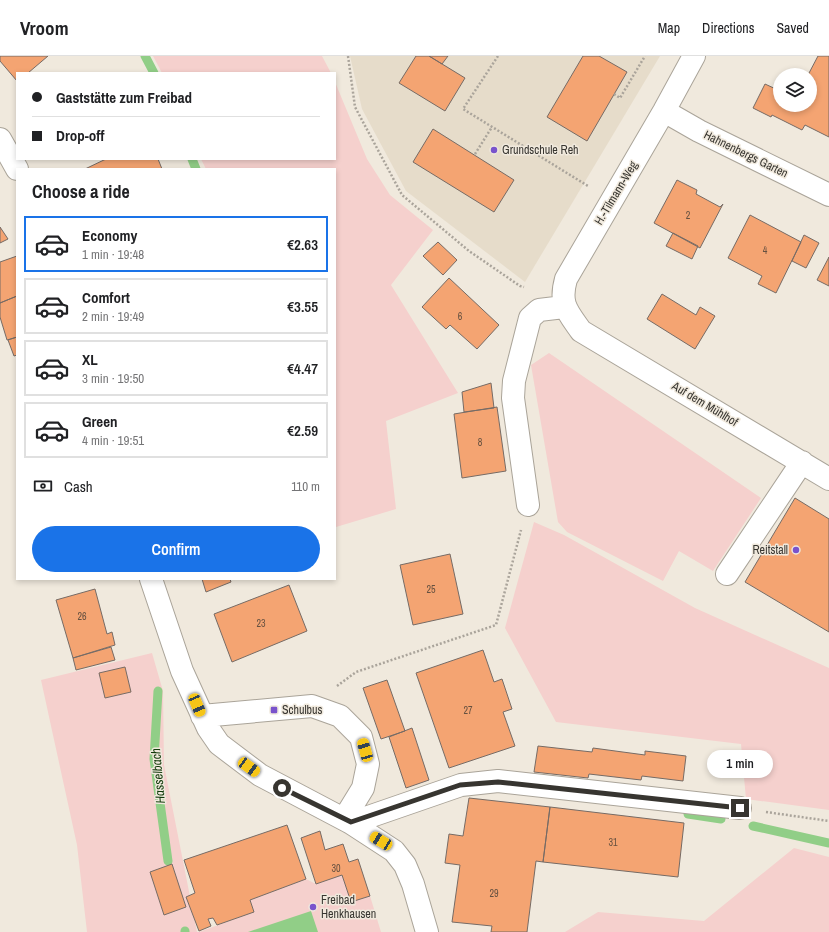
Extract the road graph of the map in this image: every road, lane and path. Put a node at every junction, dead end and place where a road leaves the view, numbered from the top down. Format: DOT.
graph roads {
  1 [pos="348,56"];
  2 [pos="498,56"];
  3 [pos="645,56"];
  4 [pos="694,56"];
  5 [pos="614,94"];
  6 [pos="664,111"];
  7 [pos="492,128"];
  8 [pos="0,139"];
  9 [pos="475,154"];
  10 [pos="16,168"];
  11 [pos="829,195"];
  12 [pos="611,200"];
  13 [pos="563,300"];
  14 [pos="802,462"];
  15 [pos="829,479"];
  16 [pos="528,505"];
  17 [pos="727,574"];
  18 [pos="151,580"];
  19 [pos="312,706"];
  20 [pos="202,716"];
  21 [pos="740,808"];
  22 [pos="347,821"];
  23 [pos="829,821"];
  24 [pos="426,932"];
  1 -- 13 [label="path"];
  2 -- 7 [label="path"];
  3 -- 5 [label="path"];
  4 -- 6 [label="street, H.-Tilmann-Weg"];
  6 -- 11 [label="street, Hahnenbergs Garten"];
  6 -- 12 [label="street, H.-Tilmann-Weg"];
  7 -- 9 [label="path"];
  7 -- 12 [label="path"];
  8 -- 10 [label="street"];
  12 -- 13 [label="street, H.-Tilmann-Weg"];
  13 -- 14 [label="street, Auf dem Mühlhof"];
  13 -- 16 [label="street"];
  14 -- 15 [label="street, Auf dem Mühlhof"];
  14 -- 17 [label="street"];
  16 -- 19 [label="path"];
  18 -- 20 [label="street"];
  19 -- 20 [label="street"];
  19 -- 22 [label="street"];
  20 -- 22 [label="street"];
  21 -- 22 [label="street"];
  21 -- 23 [label="path"];
  22 -- 24 [label="street"];
}
